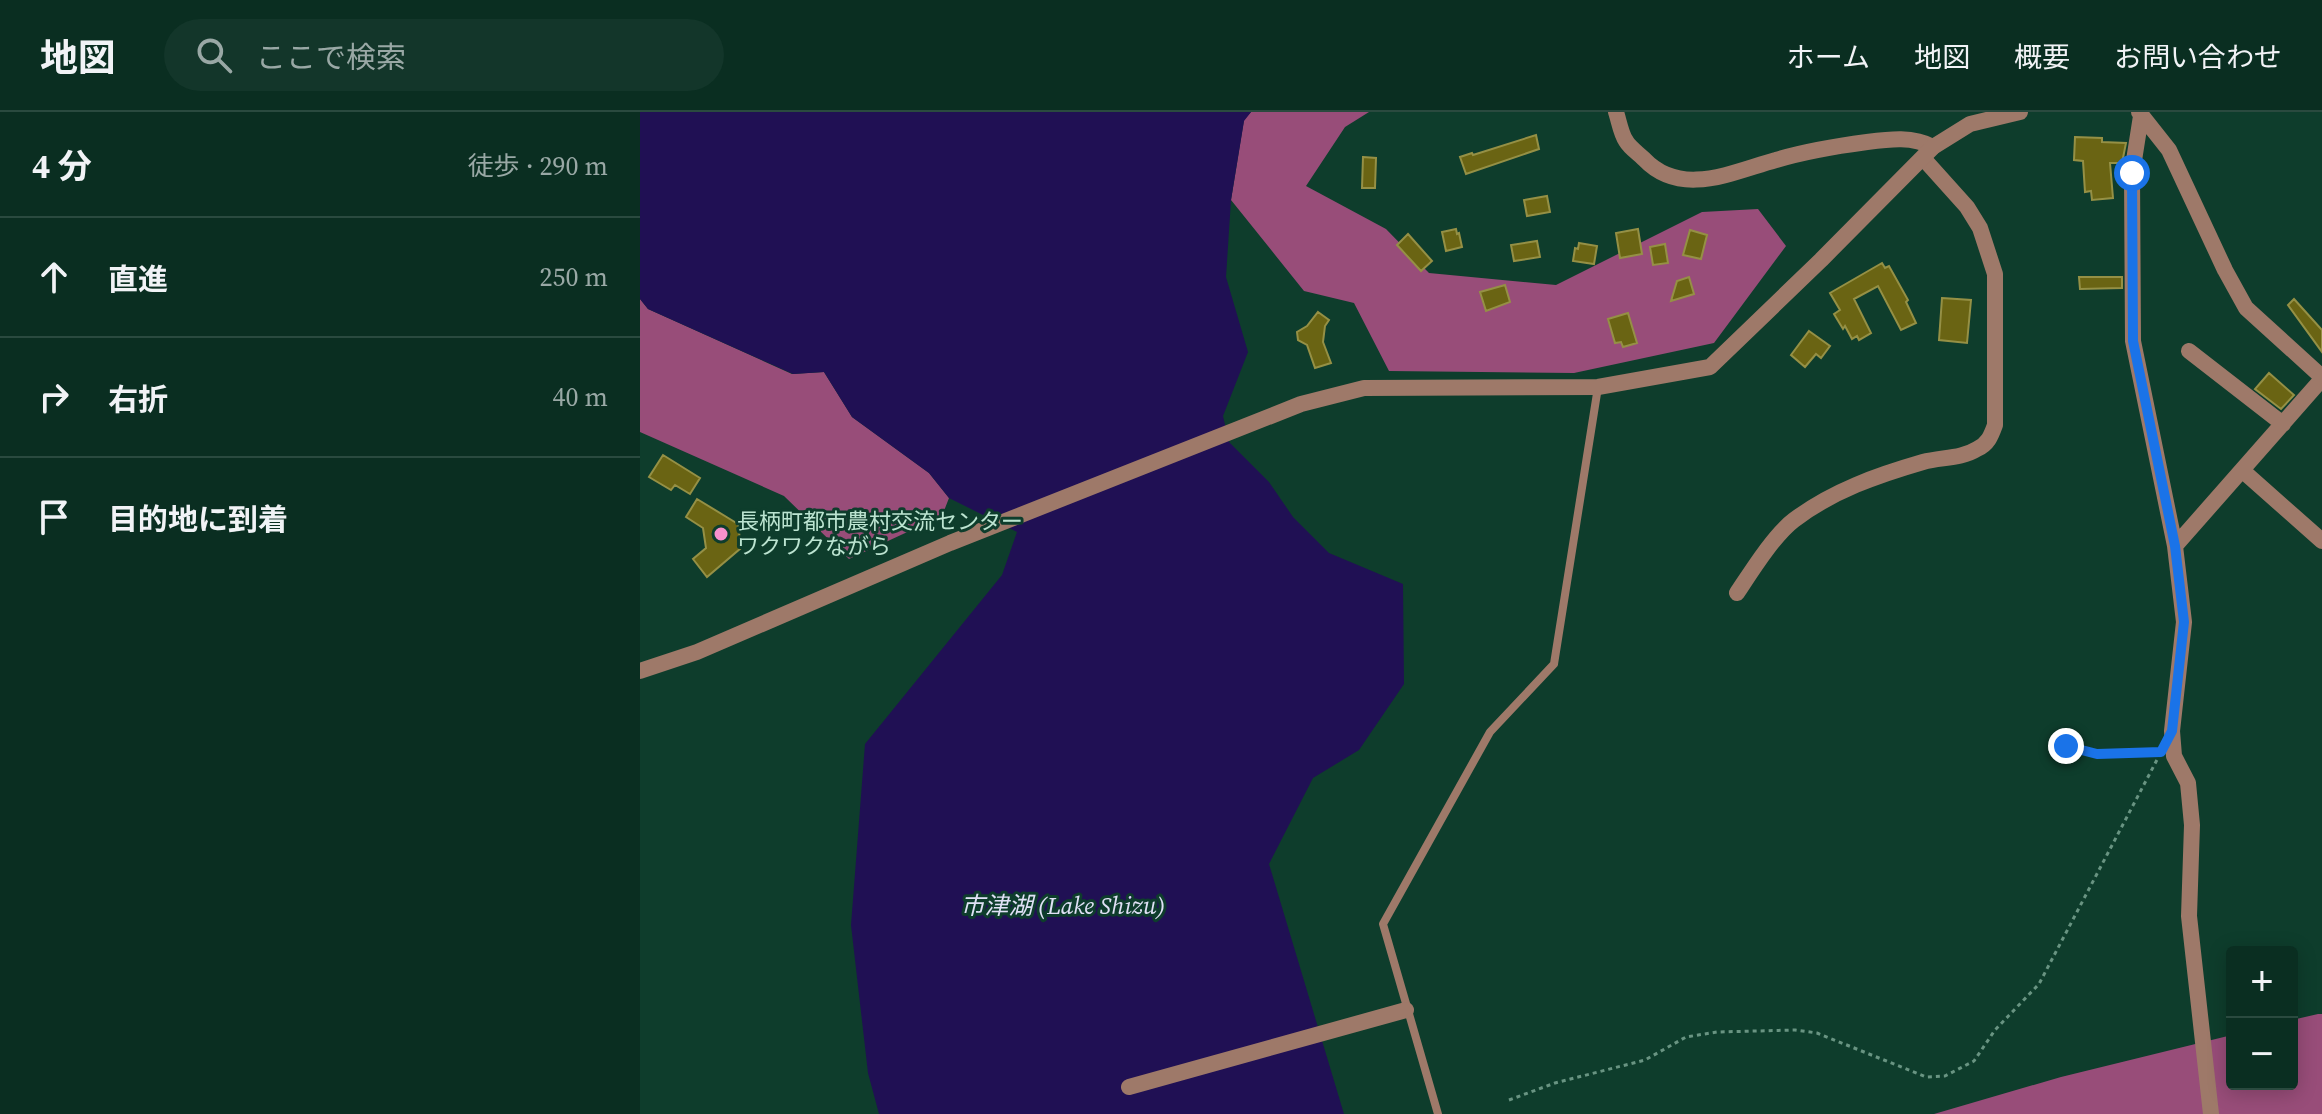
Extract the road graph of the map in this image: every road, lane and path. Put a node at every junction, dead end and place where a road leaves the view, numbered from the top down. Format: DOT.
graph roads {
  1 [pos="1616,112"];
  2 [pos="2020,112"];
  3 [pos="2140,114"];
  4 [pos="1928,153"];
  5 [pos="2189,351"];
  6 [pos="2322,378"];
  7 [pos="1598,387"];
  8 [pos="2283,424"];
  9 [pos="2243,471"];
  10 [pos="2322,541"];
  11 [pos="2175,546"];
  12 [pos="1737,593"];
  13 [pos="640,671"];
  14 [pos="2048,749"];
  15 [pos="1406,1010"];
  16 [pos="1129,1087"];
  17 [pos="1509,1100"];
  18 [pos="1438,1114"];
  19 [pos="2211,1114"];
  1 -- 4 [label="street"];
  2 -- 4 [label="street"];
  3 -- 6 [label="street"];
  3 -- 11 [label="street"];
  4 -- 7 [label="street"];
  4 -- 12 [label="street"];
  5 -- 8 [label="street"];
  6 -- 8 [label="street"];
  7 -- 13 [label="street"];
  7 -- 15 [label="lane"];
  8 -- 9 [label="street"];
  9 -- 10 [label="street"];
  9 -- 11 [label="street"];
  11 -- 19 [label="street"];
  14 -- 17 [label="path"];
  15 -- 16 [label="street"];
  15 -- 18 [label="lane"];
}
